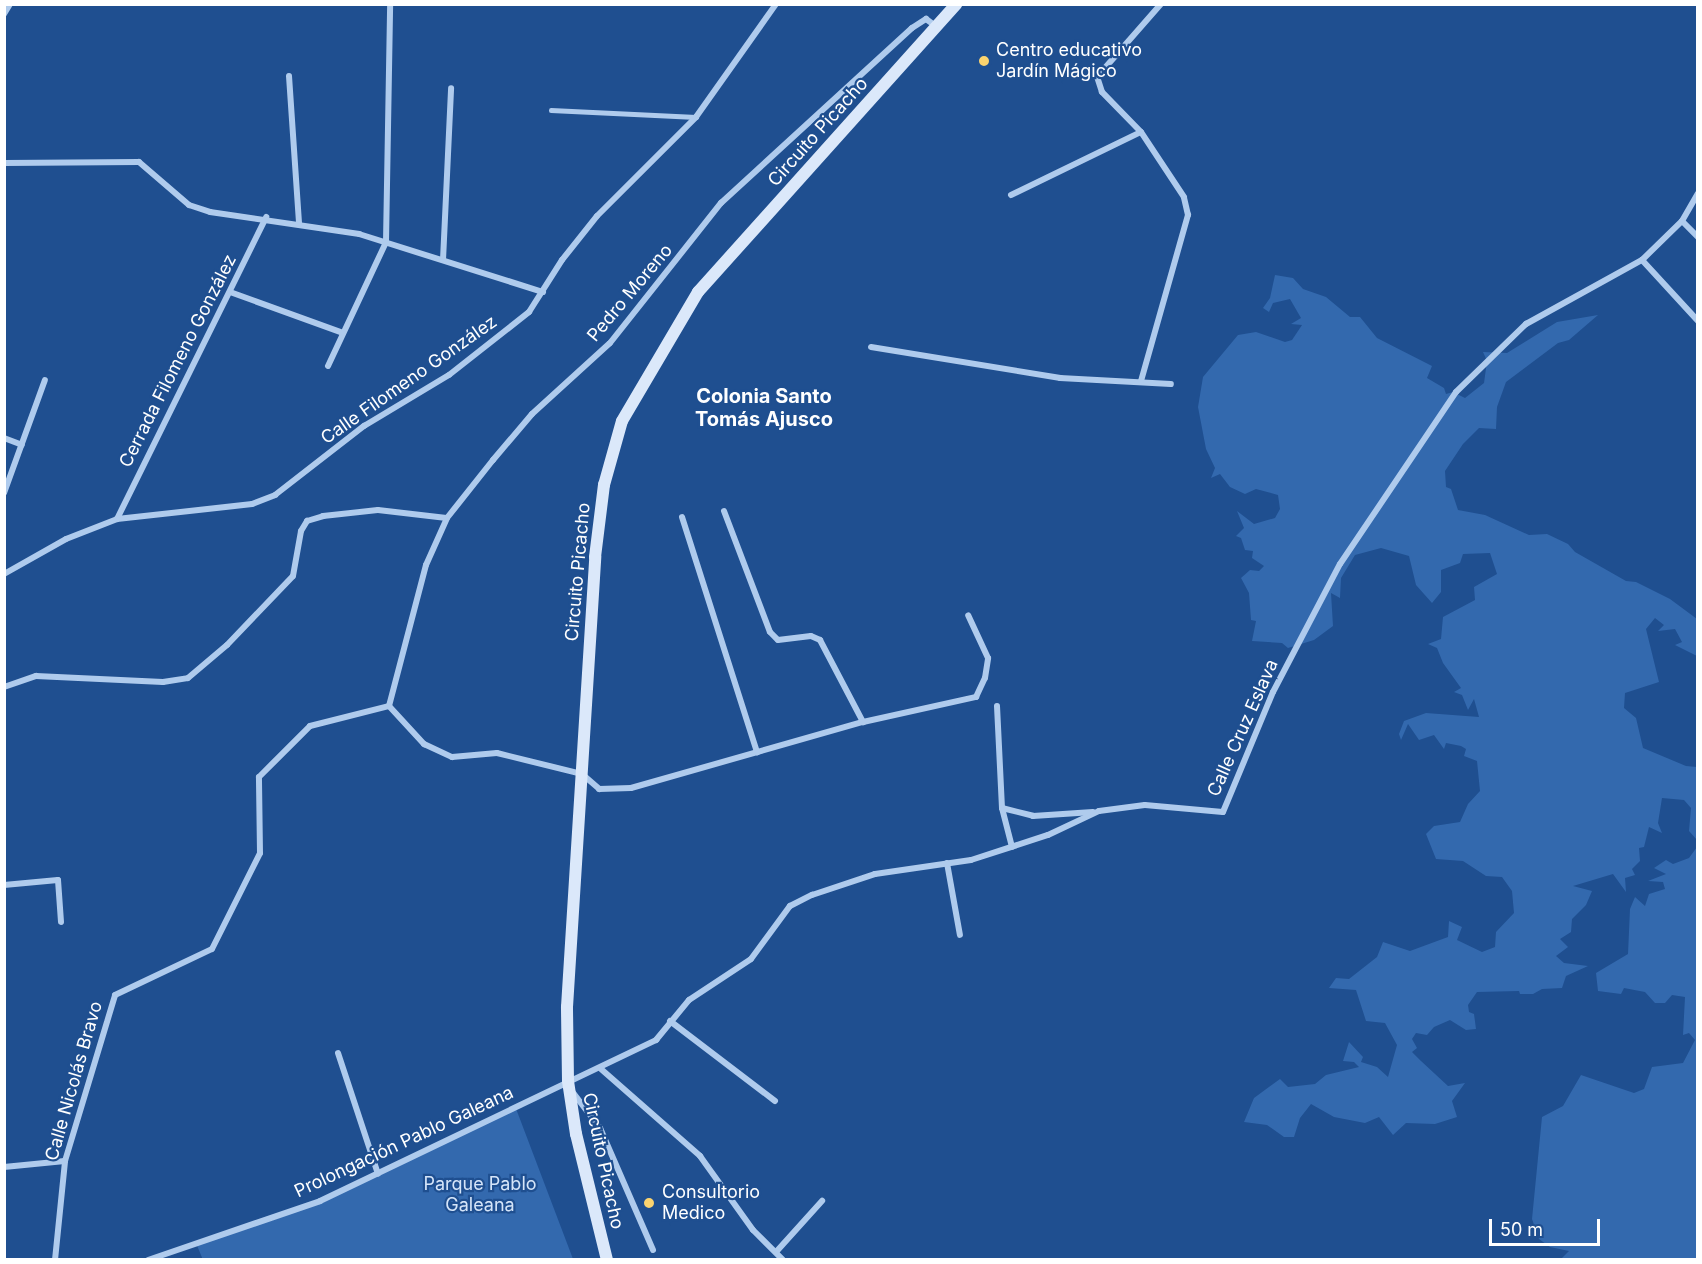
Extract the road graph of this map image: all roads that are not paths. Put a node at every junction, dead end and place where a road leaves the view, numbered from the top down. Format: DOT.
graph roads {
  1 [pos="10,4"];
  2 [pos="390,4"];
  3 [pos="777,4"];
  4 [pos="956,4"];
  5 [pos="1161,4"];
  6 [pos="4,14"];
  7 [pos="937,27"];
  8 [pos="289,76"];
  9 [pos="452,88"];
  10 [pos="551,110"];
  11 [pos="696,117"];
  12 [pos="1141,132"];
  13 [pos="4,163"];
  14 [pos="1698,192"];
  15 [pos="1011,195"];
  16 [pos="266,217"];
  17 [pos="1682,221"];
  18 [pos="299,223"];
  19 [pos="1698,237"];
  20 [pos="386,242"];
  21 [pos="443,260"];
  22 [pos="1642,260"];
  23 [pos="230,292"];
  24 [pos="543,292"];
  25 [pos="1698,321"];
  26 [pos="343,333"];
  27 [pos="871,347"];
  28 [pos="328,366"];
  29 [pos="45,380"];
  30 [pos="1141,381"];
  31 [pos="1171,384"];
  32 [pos="4,438"];
  33 [pos="22,445"];
  34 [pos="4,494"];
  35 [pos="724,511"];
  36 [pos="682,517"];
  37 [pos="447,518"];
  38 [pos="117,519"];
  39 [pos="4,574"];
  40 [pos="968,615"];
  41 [pos="4,687"];
  42 [pos="389,706"];
  43 [pos="997,706"];
  44 [pos="863,722"];
  45 [pos="757,752"];
  46 [pos="582,774"];
  47 [pos="1002,808"];
  48 [pos="1099,812"];
  49 [pos="1012,847"];
  50 [pos="947,863"];
  51 [pos="4,885"];
  52 [pos="61,922"];
  53 [pos="960,935"];
  54 [pos="670,1021"];
  55 [pos="338,1053"];
  56 [pos="601,1069"];
  57 [pos="568,1084"];
  58 [pos="775,1101"];
  59 [pos="65,1161"];
  60 [pos="4,1167"];
  61 [pos="378,1174"];
  62 [pos="822,1201"];
  63 [pos="653,1250"];
  64 [pos="776,1252"];
  65 [pos="157,1258"];
  66 [pos="55,1260"];
  67 [pos="148,1260"];
  68 [pos="607,1260"];
  69 [pos="783,1260"];
  1 -- 6 [label="street"];
  2 -- 20 [label="street"];
  3 -- 11 [label="street, Calle Filomeno González"];
  4 -- 7 [label="main road, Circuito Picacho"];
  5 -- 12 [label="street"];
  7 -- 37 [label="street, Pedro Moreno"];
  7 -- 46 [label="main road, Circuito Picacho"];
  8 -- 18 [label="street"];
  9 -- 21 [label="street"];
  10 -- 11 [label="lane"];
  11 -- 24 [label="street, Calle Filomeno González"];
  12 -- 15 [label="street"];
  12 -- 30 [label="street"];
  13 -- 16 [label="street"];
  14 -- 17 [label="street, Calle Cruz Eslava"];
  16 -- 18 [label="street"];
  16 -- 23 [label="street, Cerrada Filomeno González"];
  17 -- 19 [label="street"];
  17 -- 22 [label="street, Calle Cruz Eslava"];
  18 -- 20 [label="street"];
  20 -- 21 [label="street"];
  20 -- 26 [label="street"];
  21 -- 24 [label="street"];
  22 -- 25 [label="street"];
  22 -- 48 [label="street, Calle Cruz Eslava"];
  23 -- 26 [label="street"];
  23 -- 38 [label="street, Cerrada Filomeno González"];
  24 -- 38 [label="street, Calle Filomeno González"];
  26 -- 28 [label="street"];
  27 -- 30 [label="street"];
  29 -- 33 [label="street"];
  30 -- 31 [label="street"];
  32 -- 33 [label="street"];
  33 -- 34 [label="street"];
  35 -- 44 [label="street"];
  36 -- 45 [label="street"];
  37 -- 41 [label="street"];
  37 -- 42 [label="street, Pedro Moreno"];
  38 -- 39 [label="street, Calle Filomeno González"];
  40 -- 44 [label="street"];
  42 -- 46 [label="street"];
  42 -- 59 [label="street, Calle Nicolás Bravo"];
  43 -- 47 [label="street"];
  44 -- 45 [label="street"];
  45 -- 46 [label="street"];
  46 -- 57 [label="main road, Circuito Picacho"];
  47 -- 48 [label="street"];
  47 -- 49 [label="street"];
  48 -- 49 [label="street, Calle Cruz Eslava"];
  49 -- 50 [label="street, Calle Cruz Eslava"];
  50 -- 53 [label="street"];
  50 -- 54 [label="street, Calle Cruz Eslava"];
  51 -- 52 [label="street"];
  54 -- 56 [label="street, Calle Cruz Eslava"];
  54 -- 58 [label="street"];
  55 -- 61 [label="street"];
  56 -- 57 [label="street, Calle Cruz Eslava"];
  56 -- 64 [label="street"];
  57 -- 61 [label="street, Prolongación Pablo Galeana"];
  57 -- 63 [label="street"];
  57 -- 68 [label="main road, Circuito Picacho"];
  59 -- 60 [label="street"];
  59 -- 66 [label="street, Calle Nicolás Bravo"];
  61 -- 65 [label="street, Prolongación Pablo Galeana"];
  62 -- 64 [label="street"];
  64 -- 69 [label="street"];
  65 -- 67 [label="street, Prolongación Pablo Galeana"];
}
